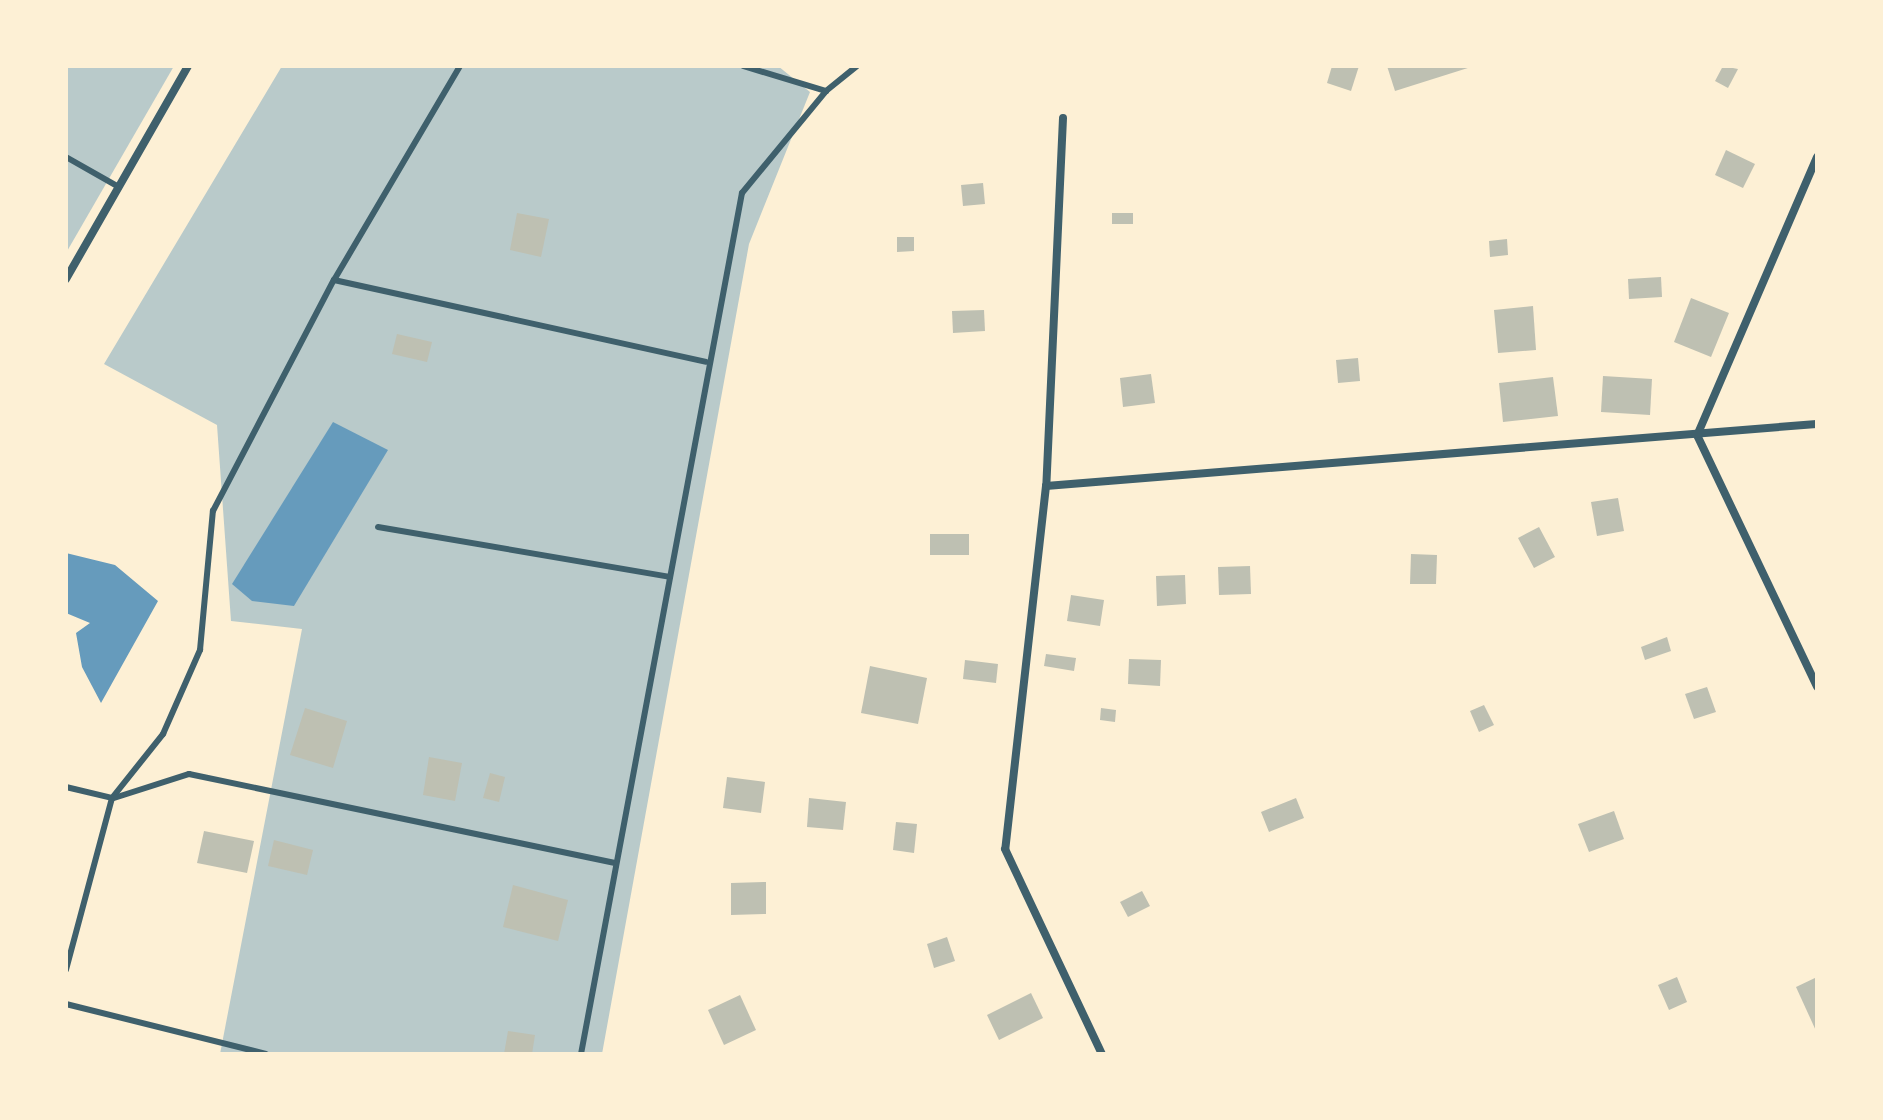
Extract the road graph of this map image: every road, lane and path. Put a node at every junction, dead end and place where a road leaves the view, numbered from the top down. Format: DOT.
graph roads {
  1 [pos="188,66"];
  2 [pos="460,66"];
  3 [pos="743,66"];
  4 [pos="857,66"];
  5 [pos="826,91"];
  6 [pos="1063,118"];
  7 [pos="66,157"];
  8 [pos="1817,157"];
  9 [pos="119,187"];
  10 [pos="66,279"];
  11 [pos="334,280"];
  12 [pos="706,362"];
  13 [pos="1817,424"];
  14 [pos="1697,435"];
  15 [pos="1046,486"];
  16 [pos="378,527"];
  17 [pos="670,577"];
  18 [pos="1817,687"];
  19 [pos="66,787"];
  20 [pos="112,798"];
  21 [pos="614,863"];
  22 [pos="66,970"];
  23 [pos="66,1004"];
  24 [pos="266,1054"];
  25 [pos="581,1054"];
  26 [pos="1102,1054"];
  1 -- 9 [label="street"];
  2 -- 11 [label="lane"];
  3 -- 5 [label="lane"];
  4 -- 5 [label="lane"];
  5 -- 12 [label="lane"];
  6 -- 15 [label="street"];
  7 -- 9 [label="lane"];
  8 -- 14 [label="street"];
  9 -- 10 [label="street"];
  11 -- 12 [label="lane"];
  11 -- 20 [label="lane"];
  12 -- 17 [label="lane"];
  13 -- 14 [label="street"];
  14 -- 15 [label="street"];
  14 -- 18 [label="street"];
  15 -- 26 [label="street"];
  16 -- 17 [label="lane"];
  17 -- 21 [label="lane"];
  19 -- 20 [label="lane"];
  20 -- 21 [label="lane"];
  20 -- 22 [label="lane"];
  21 -- 25 [label="lane"];
  23 -- 24 [label="lane"];
}
